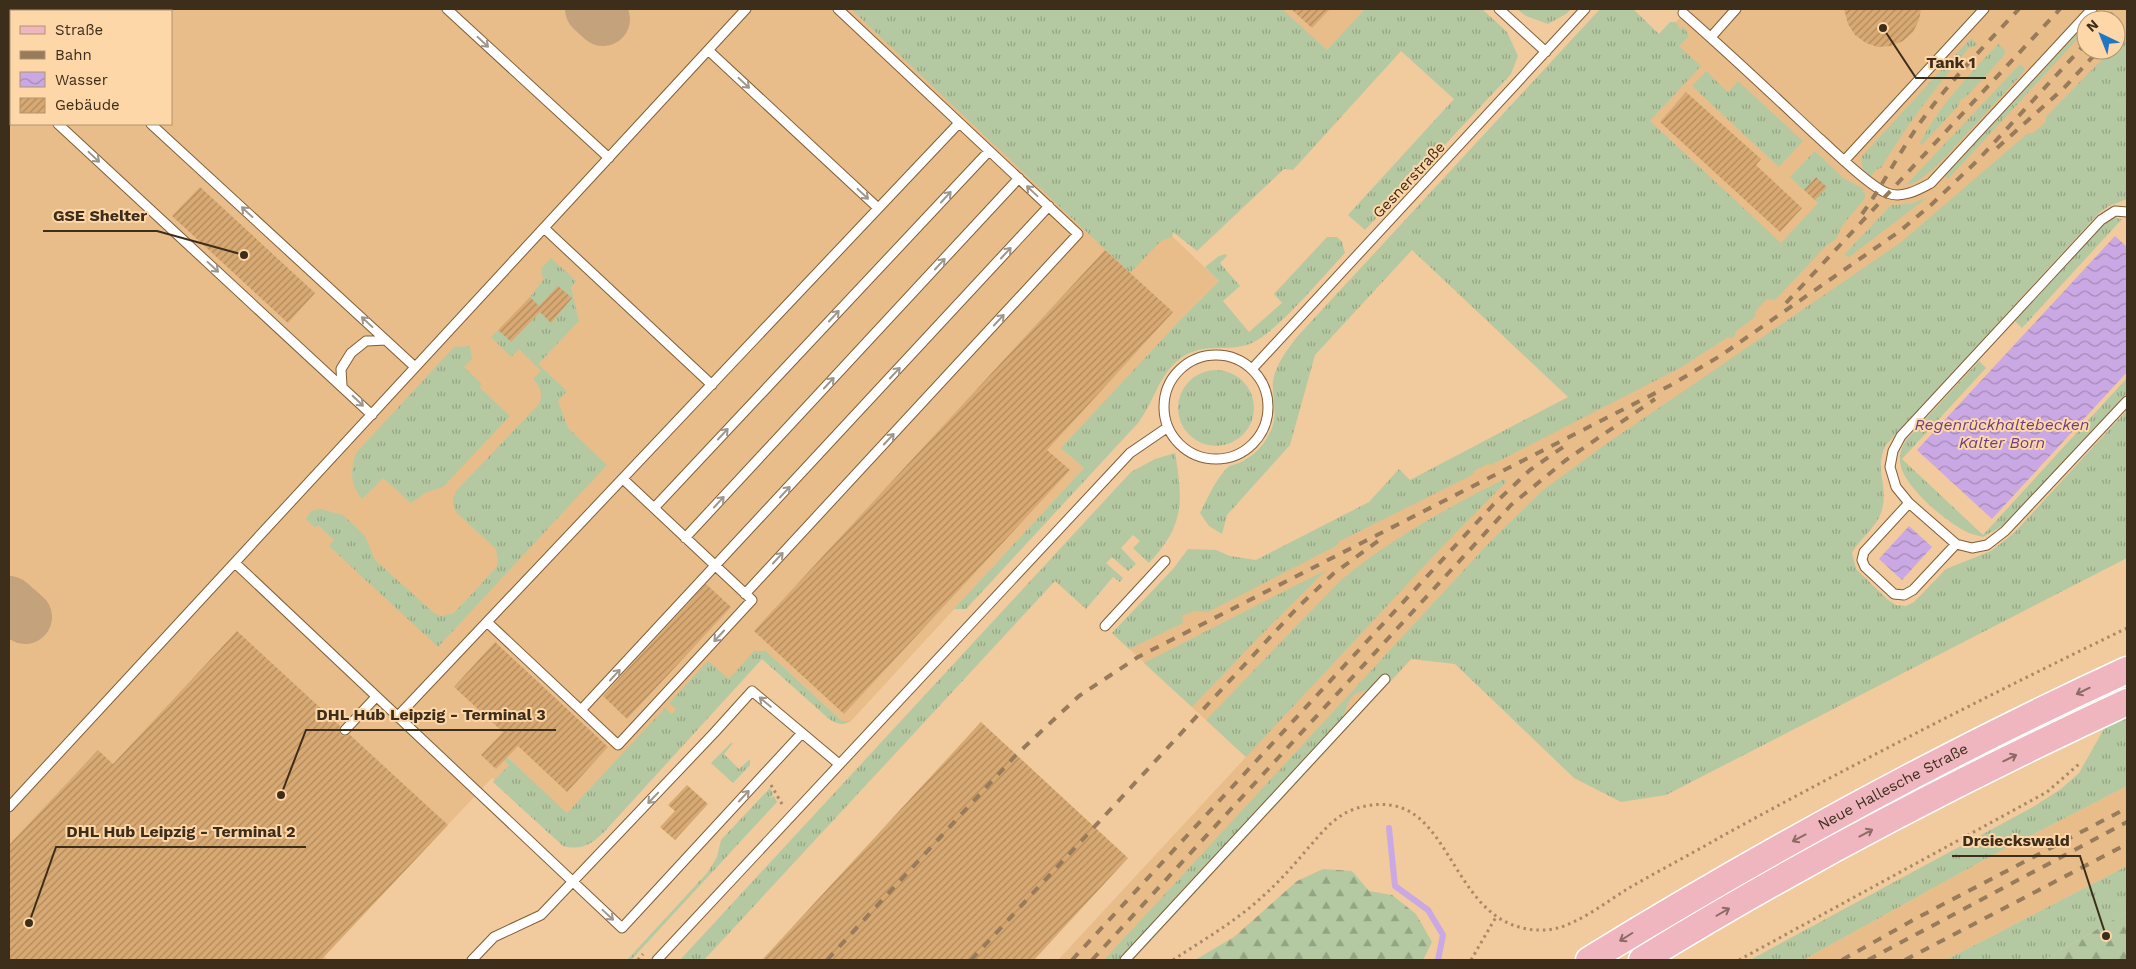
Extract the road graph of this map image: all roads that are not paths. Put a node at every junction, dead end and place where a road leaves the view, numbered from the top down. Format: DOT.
graph roads {
  1 [pos="447,9"];
  2 [pos="746,9"];
  3 [pos="838,9"];
  4 [pos="1499,9"];
  5 [pos="1585,9"];
  6 [pos="1736,9"];
  7 [pos="1984,9"];
  8 [pos="2092,9"];
  9 [pos="1683,13"];
  10 [pos="1711,37"];
  11 [pos="708,50"];
  12 [pos="1546,52"];
  13 [pos="960,123"];
  14 [pos="59,125"];
  15 [pos="152,125"];
  16 [pos="989,151"];
  17 [pos="609,158"];
  18 [pos="1844,161"];
  19 [pos="1019,178"];
  20 [pos="1049,206"];
  21 [pos="878,208"];
  22 [pos="2127,212"];
  23 [pos="544,228"];
  24 [pos="386,340"];
  25 [pos="415,367"];
  26 [pos="1252,369"];
  27 [pos="712,385"];
  28 [pos="342,386"];
  29 [pos="2127,401"];
  30 [pos="372,415"];
  31 [pos="1168,427"];
  32 [pos="623,479"];
  33 [pos="1909,503"];
  34 [pos="654,508"];
  35 [pos="686,538"];
  36 [pos="1956,544"];
  37 [pos="1165,561"];
  38 [pos="235,562"];
  39 [pos="716,566"];
  40 [pos="748,597"];
  41 [pos="487,622"];
  42 [pos="1105,626"];
  43 [pos="2127,670"];
  44 [pos="1385,679"];
  45 [pos="376,698"];
  46 [pos="2127,702"];
  47 [pos="581,710"];
  48 [pos="397,717"];
  49 [pos="345,730"];
  50 [pos="802,733"];
  51 [pos="839,764"];
  52 [pos="9,807"];
  53 [pos="572,882"];
  54 [pos="472,960"];
  55 [pos="657,960"];
  56 [pos="1125,960"];
  57 [pos="1589,960"];
  58 [pos="1642,960"];
  1 -- 17 [label="lane, one-way"];
  2 -- 11 [label="lane"];
  3 -- 13 [label="lane"];
  4 -- 12 [label="lane"];
  5 -- 12 [label="lane, Gesnerstraße"];
  6 -- 10 [label="lane"];
  7 -- 18 [label="lane"];
  8 -- 18 [label="lane"];
  9 -- 10 [label="lane"];
  10 -- 18 [label="lane"];
  11 -- 17 [label="lane"];
  11 -- 21 [label="lane, one-way"];
  12 -- 26 [label="lane, Gesnerstraße"];
  13 -- 16 [label="lane"];
  13 -- 21 [label="lane"];
  14 -- 28 [label="lane, one-way"];
  24 -- 15 [label="lane, one-way"];
  16 -- 19 [label="lane"];
  34 -- 16 [label="lane, one-way"];
  17 -- 23 [label="lane"];
  20 -- 19 [label="lane, one-way"];
  35 -- 19 [label="lane, one-way"];
  39 -- 20 [label="lane, one-way"];
  40 -- 20 [label="lane, one-way"];
  21 -- 27 [label="lane"];
  22 -- 33 [label="lane"];
  23 -- 25 [label="lane"];
  23 -- 27 [label="lane"];
  24 -- 25 [label="lane"];
  24 -- 28 [label="lane"];
  25 -- 30 [label="lane"];
  26 -- 31 [label="lane"];
  26 -- 31 [label="lane"];
  27 -- 32 [label="lane"];
  28 -- 30 [label="lane, one-way"];
  29 -- 36 [label="lane"];
  30 -- 38 [label="lane"];
  31 -- 51 [label="lane"];
  32 -- 34 [label="lane"];
  32 -- 41 [label="lane"];
  33 -- 36 [label="lane"];
  33 -- 36 [label="lane"];
  34 -- 35 [label="lane"];
  35 -- 39 [label="lane"];
  37 -- 42 [label="lane"];
  38 -- 45 [label="lane"];
  38 -- 52 [label="lane"];
  39 -- 40 [label="lane"];
  47 -- 39 [label="lane, one-way"];
  40 -- 47 [label="lane, one-way"];
  41 -- 47 [label="lane"];
  41 -- 48 [label="lane"];
  43 -- 57 [label="main road, Neue Hallesche Straße, one-way"];
  44 -- 56 [label="lane"];
  45 -- 48 [label="lane"];
  45 -- 49 [label="lane"];
  58 -- 46 [label="main road, Neue Hallesche Straße, one-way"];
  48 -- 53 [label="lane"];
  50 -- 51 [label="lane"];
  50 -- 53 [label="lane, one-way"];
  53 -- 50 [label="lane, one-way"];
  51 -- 55 [label="lane"];
  53 -- 54 [label="lane"];
}
